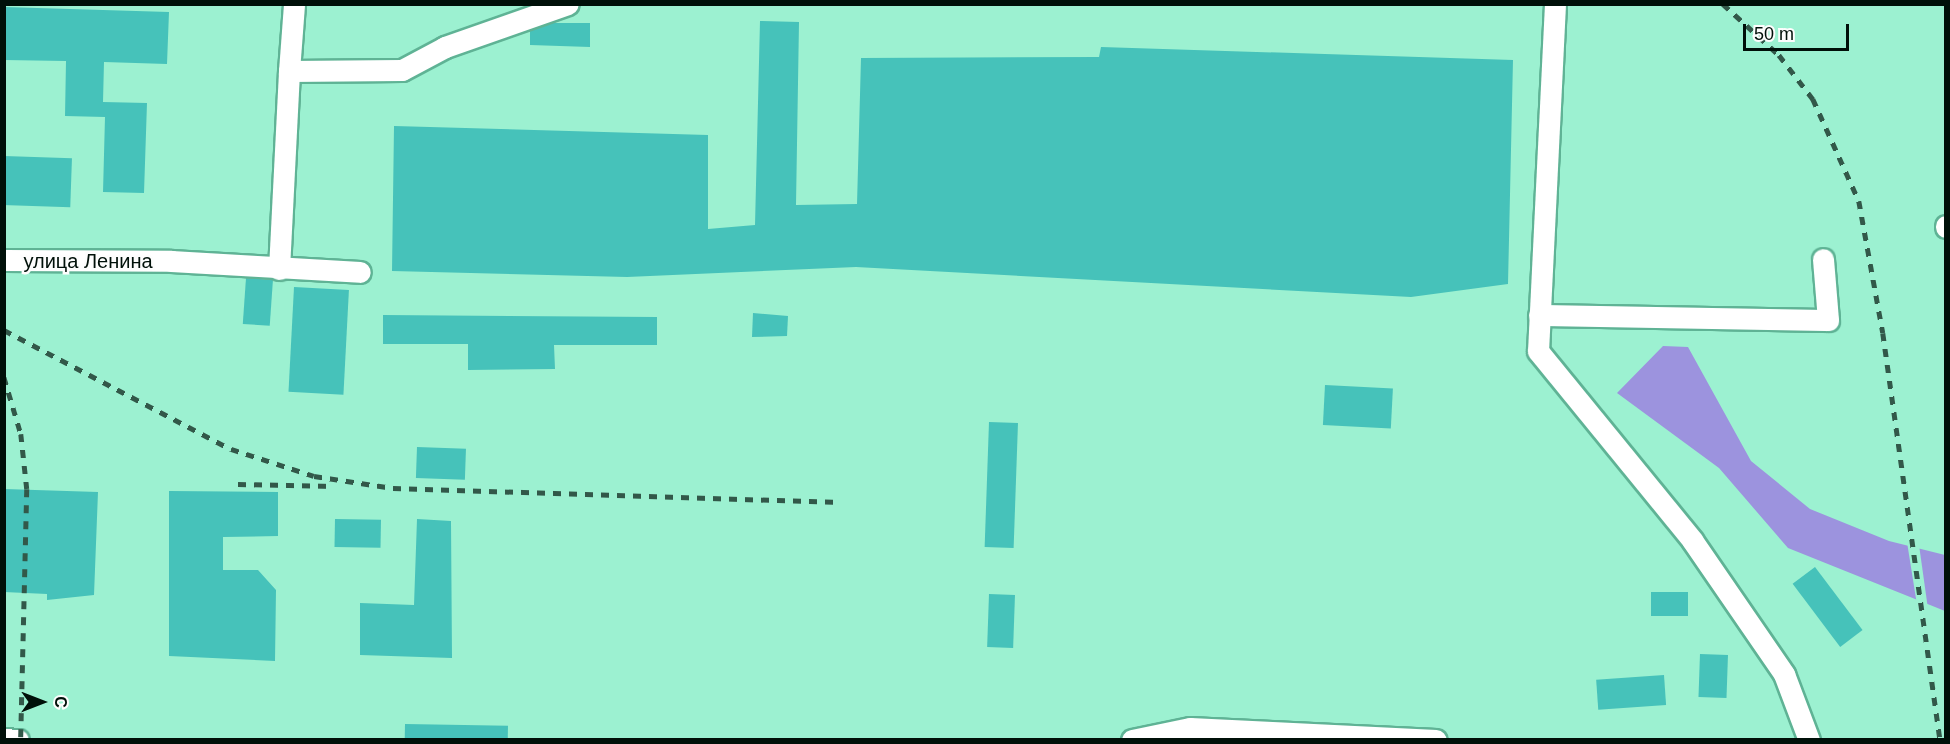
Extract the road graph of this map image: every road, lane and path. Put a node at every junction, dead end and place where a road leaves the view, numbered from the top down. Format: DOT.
graph roads {
  1 [pos="294,4"];
  2 [pos="568,4"];
  3 [pos="1555,4"];
  4 [pos="289,71"];
  5 [pos="1823,259"];
  6 [pos="4,260"];
  7 [pos="279,269"];
  8 [pos="360,272"];
  9 [pos="1539,315"];
  10 [pos="4,739"];
  11 [pos="18,740"];
  12 [pos="1132,740"];
  13 [pos="1436,740"];
  14 [pos="1809,740"];
  1 -- 4 [label="street"];
  2 -- 4 [label="street"];
  3 -- 9 [label="street"];
  4 -- 7 [label="street"];
  5 -- 9 [label="street"];
  6 -- 7 [label="street, улица Ленина"];
  7 -- 8 [label="street, улица Ленина"];
  9 -- 14 [label="street"];
  10 -- 11 [label="street"];
  12 -- 13 [label="street"];
}
